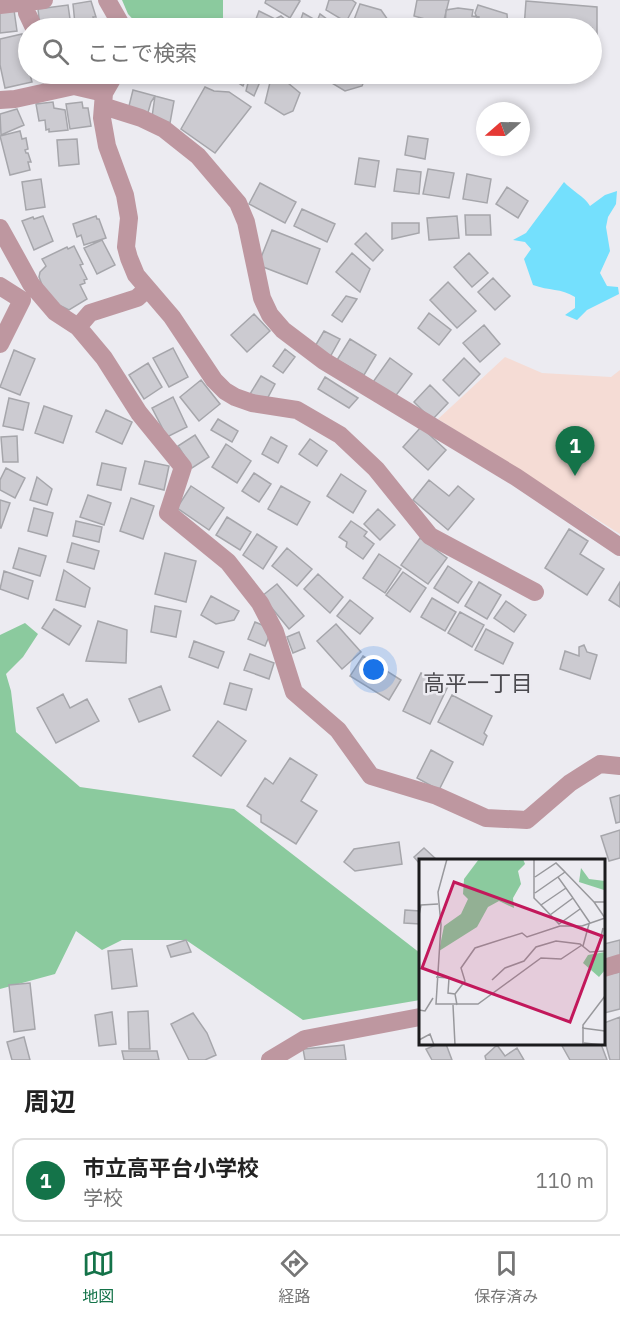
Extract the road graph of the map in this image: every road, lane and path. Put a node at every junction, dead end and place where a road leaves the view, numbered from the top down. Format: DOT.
graph roads {
  1 [pos="44,0"];
  2 [pos="107,0"];
  3 [pos="0,5"];
  4 [pos="117,18"];
  5 [pos="51,84"];
  6 [pos="69,84"];
  7 [pos="111,84"];
  8 [pos="104,99"];
  9 [pos="0,100"];
  10 [pos="0,228"];
  11 [pos="32,284"];
  12 [pos="0,286"];
  13 [pos="147,289"];
  14 [pos="22,300"];
  15 [pos="78,327"];
  16 [pos="0,344"];
  17 [pos="620,547"];
  18 [pos="536,592"];
  19 [pos="620,766"];
  20 [pos="620,963"];
  21 [pos="605,967"];
  22 [pos="419,1017"];
  23 [pos="270,1060"];
  1 -- 3 [label="street"];
  2 -- 4 [label="street"];
  5 -- 9 [label="street"];
  6 -- 8 [label="street"];
  7 -- 8 [label="street"];
  8 -- 13 [label="street"];
  8 -- 17 [label="street"];
  10 -- 11 [label="street"];
  11 -- 14 [label="street"];
  11 -- 15 [label="street"];
  12 -- 14 [label="street"];
  13 -- 15 [label="street"];
  13 -- 18 [label="street"];
  14 -- 16 [label="street"];
  15 -- 19 [label="street"];
  20 -- 21 [label="street"];
  22 -- 23 [label="street"];
}
